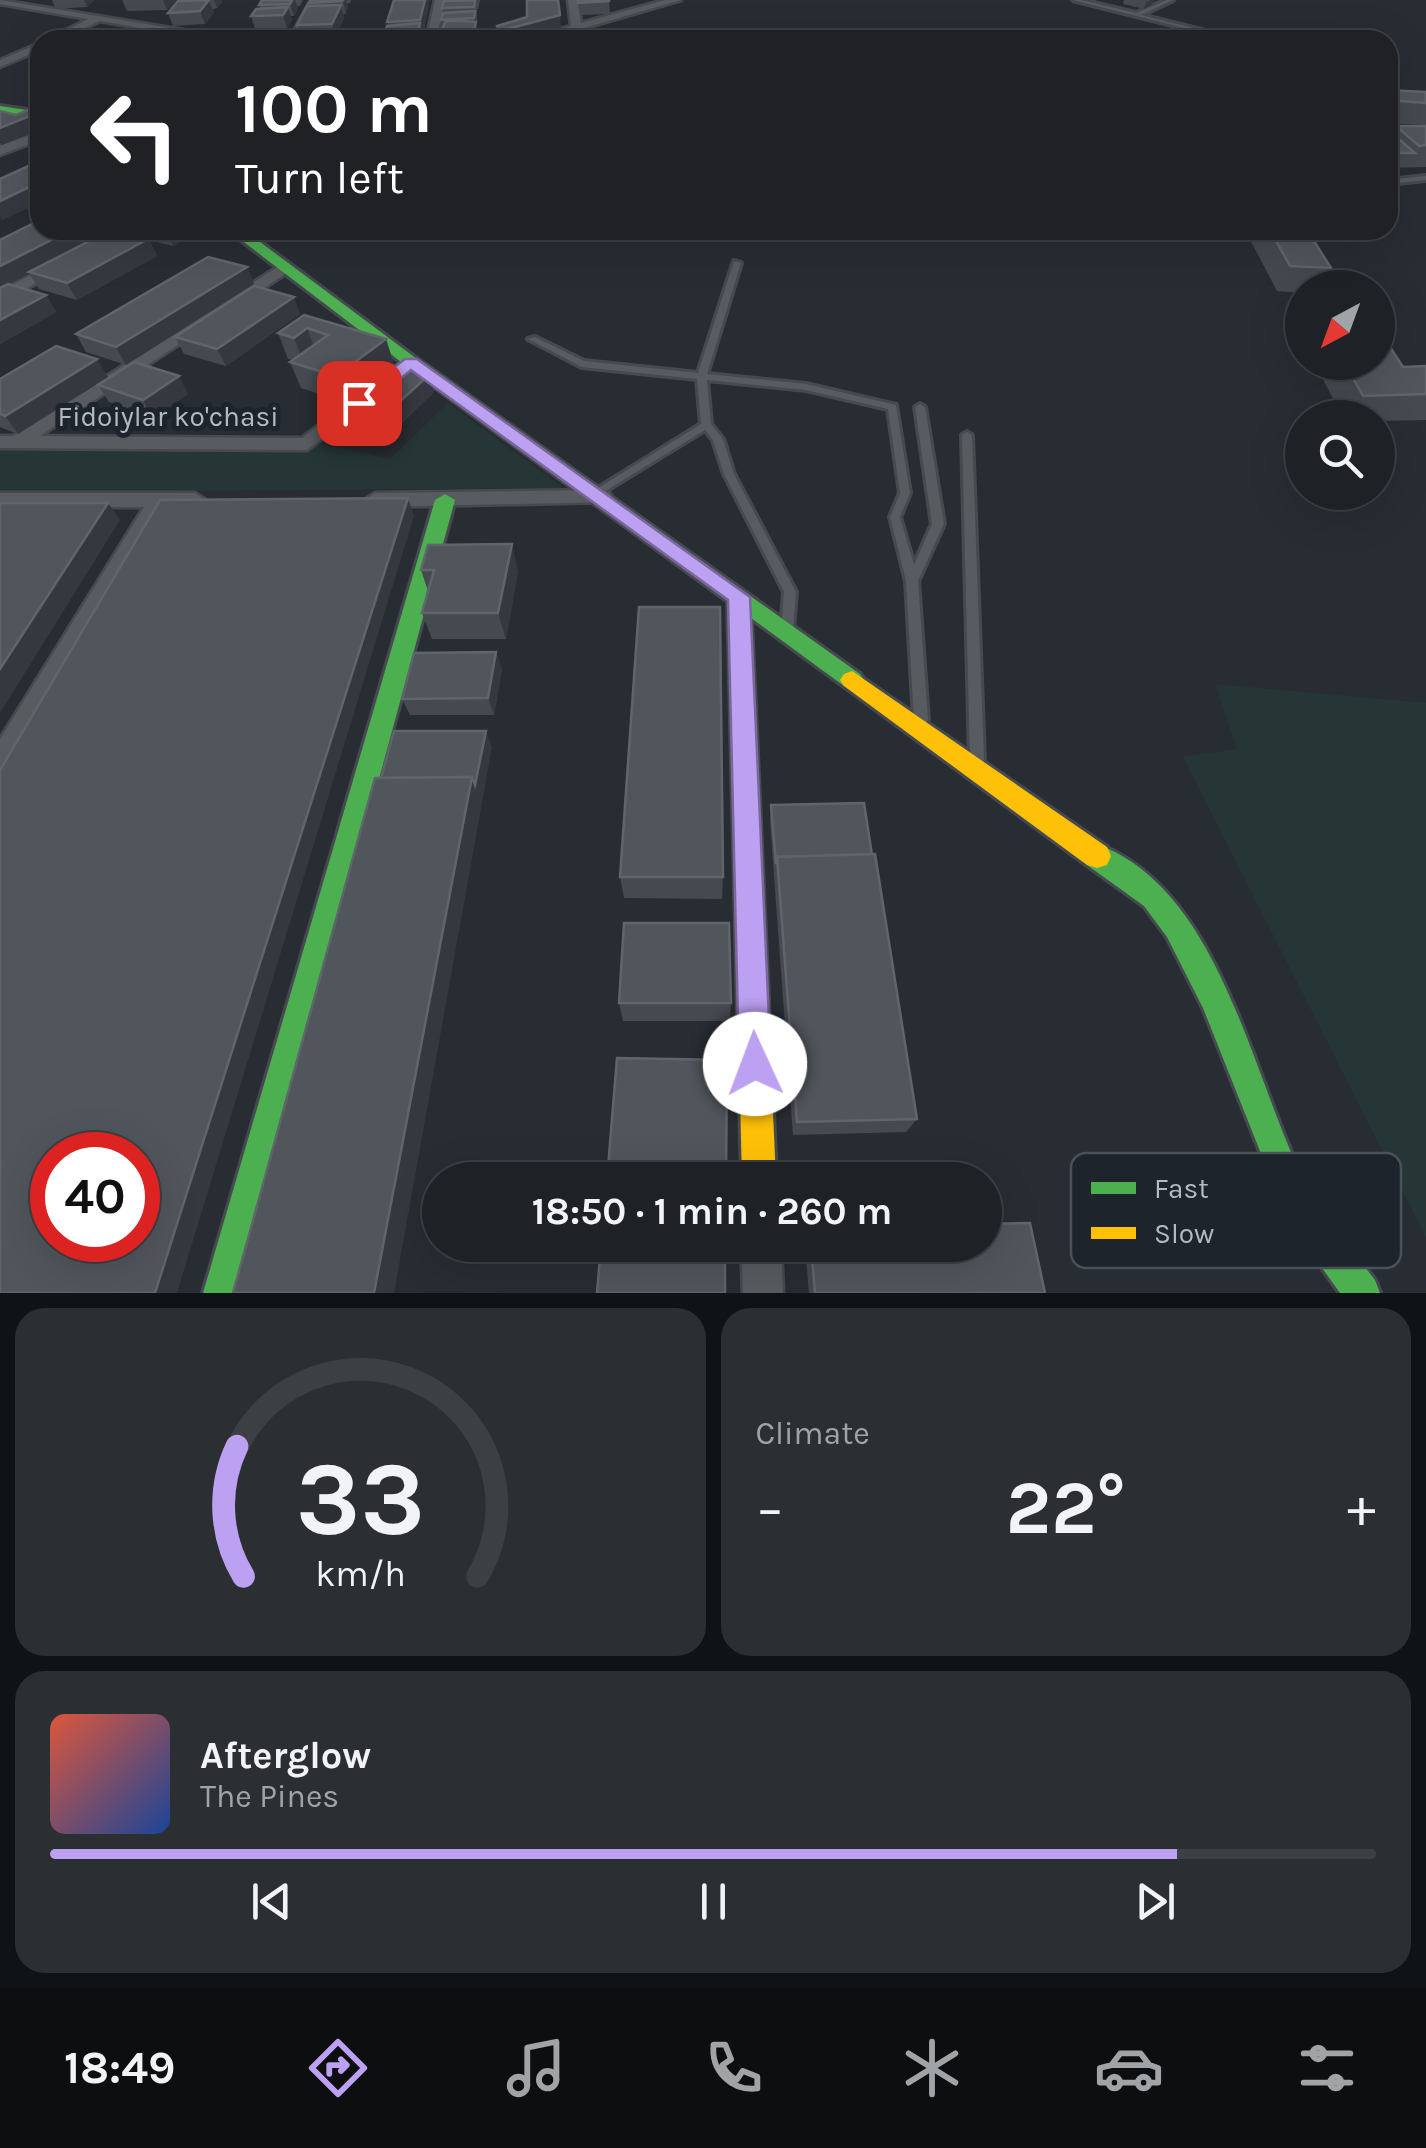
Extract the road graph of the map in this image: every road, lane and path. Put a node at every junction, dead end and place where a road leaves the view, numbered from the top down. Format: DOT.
graph roads {
  1 [pos="60,0"];
  2 [pos="316,0"];
  3 [pos="440,0"];
  4 [pos="572,0"];
  5 [pos="676,0"];
  6 [pos="1074,0"];
  7 [pos="1171,0"];
  8 [pos="0,1"];
  9 [pos="48,10"];
  10 [pos="175,14"];
  11 [pos="1136,15"];
  12 [pos="99,18"];
  13 [pos="576,28"];
  14 [pos="163,29"];
  15 [pos="73,30"];
  16 [pos="169,30"];
  17 [pos="300,30"];
  18 [pos="433,30"];
  19 [pos="569,30"];
  20 [pos="1197,30"];
  21 [pos="30,50"];
  22 [pos="0,64"];
  23 [pos="0,109"];
  24 [pos="30,114"];
  25 [pos="30,139"];
  26 [pos="0,152"];
  27 [pos="1426,178"];
  28 [pos="1398,181"];
  29 [pos="109,240"];
  30 [pos="249,240"];
  31 [pos="737,263"];
  32 [pos="285,269"];
  33 [pos="0,298"];
  34 [pos="532,339"];
  35 [pos="411,362"];
  36 [pos="702,376"];
  37 [pos="920,407"];
  38 [pos="706,425"];
  39 [pos="966,435"];
  40 [pos="9,442"];
  41 [pos="598,495"];
  42 [pos="0,500"];
  43 [pos="159,500"];
  44 [pos="216,500"];
  45 [pos="350,500"];
  46 [pos="445,500"];
  47 [pos="912,581"];
  48 [pos="739,597"];
  49 [pos="787,631"];
  50 [pos="921,728"];
  51 [pos="0,763"];
  52 [pos="977,768"];
  53 [pos="1275,1153"];
  54 [pos="758,1162"];
  55 [pos="762,1262"];
  56 [pos="1341,1268"];
  57 [pos="221,1293"];
  58 [pos="763,1293"];
  59 [pos="1362,1293"];
  1 -- 9 [label="street"];
  2 -- 17 [label="street"];
  3 -- 18 [label="street"];
  4 -- 13 [label="street"];
  5 -- 13 [label="street"];
  6 -- 11 [label="lane"];
  7 -- 11 [label="lane"];
  8 -- 9 [label="street"];
  9 -- 12 [label="street"];
  10 -- 14 [label="street"];
  11 -- 20 [label="lane"];
  12 -- 14 [label="street"];
  12 -- 15 [label="street"];
  13 -- 19 [label="street"];
  14 -- 16 [label="street"];
  21 -- 22 [label="street"];
  23 -- 24 [label="street"];
  25 -- 26 [label="street"];
  27 -- 28 [label="lane"];
  29 -- 33 [label="street"];
  30 -- 32 [label="street"];
  31 -- 36 [label="lane"];
  32 -- 35 [label="street"];
  32 -- 40 [label="street, Fidoiylar ko'chasi"];
  34 -- 36 [label="lane"];
  35 -- 40 [label="street, Fidoiylar ko'chasi"];
  35 -- 41 [label="street"];
  36 -- 38 [label="lane"];
  36 -- 47 [label="lane"];
  37 -- 47 [label="lane"];
  38 -- 41 [label="lane"];
  38 -- 49 [label="lane"];
  39 -- 52 [label="lane"];
  41 -- 46 [label="street"];
  41 -- 48 [label="street"];
  42 -- 43 [label="street"];
  43 -- 44 [label="street"];
  43 -- 51 [label="street"];
  45 -- 46 [label="street"];
  46 -- 57 [label="street"];
  47 -- 50 [label="lane"];
  48 -- 49 [label="street"];
  48 -- 54 [label="street"];
  49 -- 50 [label="street"];
  50 -- 52 [label="street"];
  52 -- 53 [label="street"];
  55 -- 58 [label="street"];
  56 -- 59 [label="street"];
}
